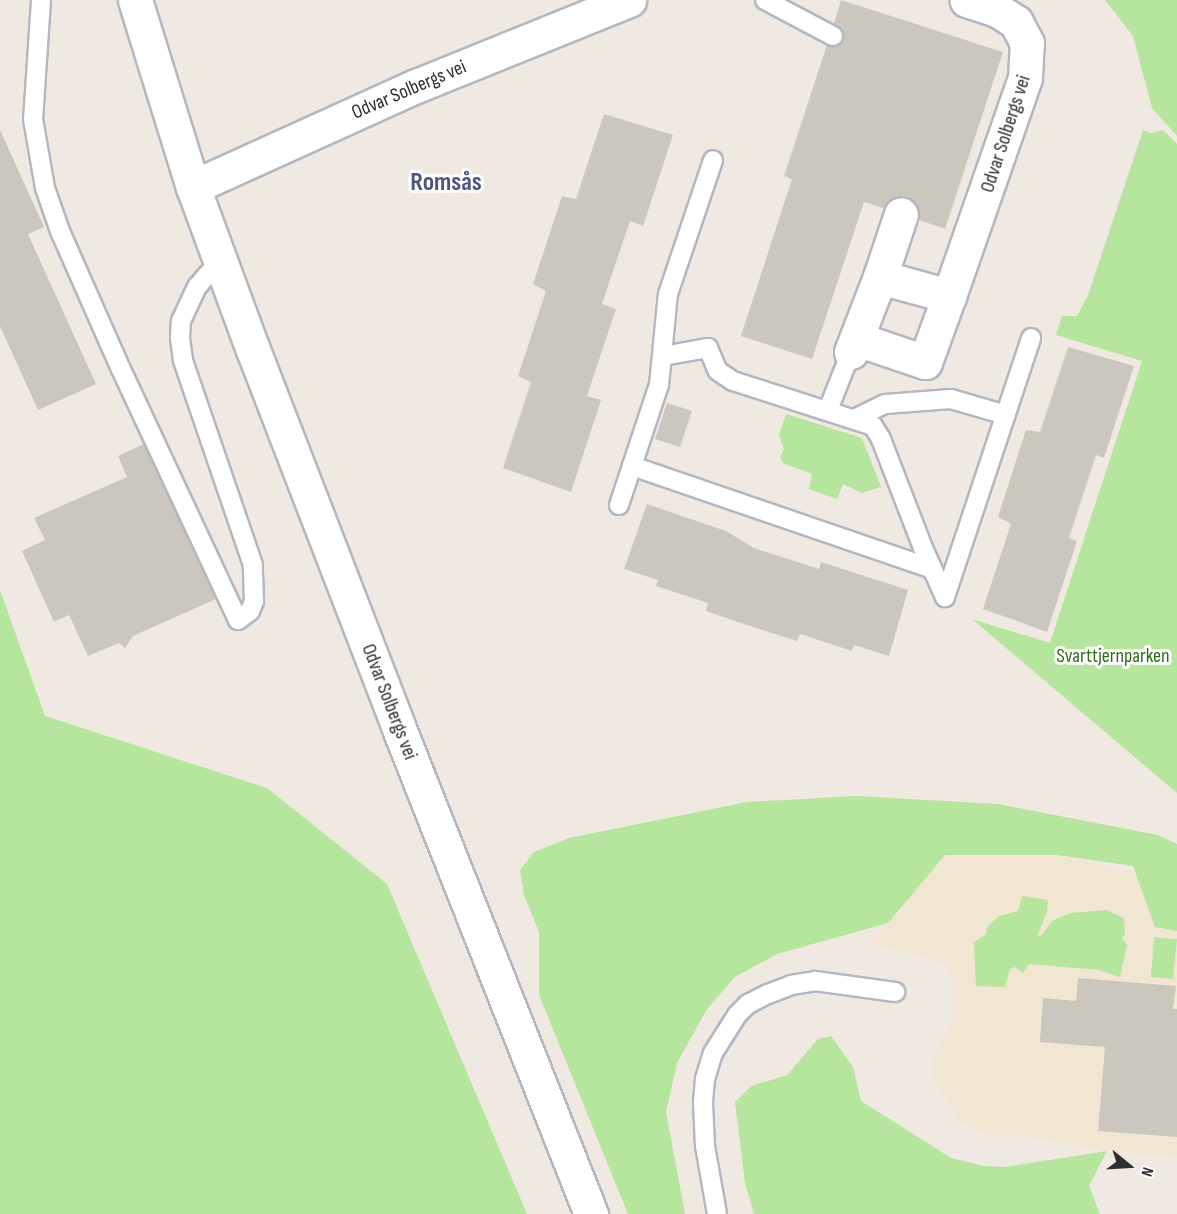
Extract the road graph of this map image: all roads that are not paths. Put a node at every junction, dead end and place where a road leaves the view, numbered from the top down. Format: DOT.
graph roads {
  1 [pos="41,0"];
  2 [pos="135,0"];
  3 [pos="629,0"];
  4 [pos="765,0"];
  5 [pos="967,0"];
  6 [pos="833,36"];
  7 [pos="713,160"];
  8 [pos="193,187"];
  9 [pos="901,214"];
  10 [pos="221,265"];
  11 [pos="880,277"];
  12 [pos="949,297"];
  13 [pos="1031,338"];
  14 [pos="854,346"];
  15 [pos="663,356"];
  16 [pos="828,410"];
  17 [pos="1006,415"];
  18 [pos="856,418"];
  19 [pos="632,466"];
  20 [pos="619,505"];
  21 [pos="932,569"];
  22 [pos="895,992"];
  23 [pos="591,1214"];
  24 [pos="717,1214"];
  1 -- 10 [label="lane"];
  2 -- 8 [label="street, Odvar Solbergs vei"];
  3 -- 8 [label="street, Odvar Solbergs vei"];
  4 -- 6 [label="lane"];
  5 -- 12 [label="street, Odvar Solbergs vei"];
  7 -- 15 [label="lane"];
  8 -- 10 [label="street, Odvar Solbergs vei"];
  9 -- 11 [label="street"];
  10 -- 23 [label="street, Odvar Solbergs vei"];
  11 -- 12 [label="street"];
  11 -- 14 [label="street"];
  12 -- 14 [label="street, Odvar Solbergs vei"];
  13 -- 17 [label="lane"];
  14 -- 16 [label="lane"];
  15 -- 16 [label="lane"];
  15 -- 19 [label="lane"];
  16 -- 18 [label="lane"];
  17 -- 18 [label="lane"];
  17 -- 21 [label="lane"];
  18 -- 21 [label="lane"];
  19 -- 20 [label="lane"];
  19 -- 21 [label="lane"];
  22 -- 24 [label="lane"];
}
